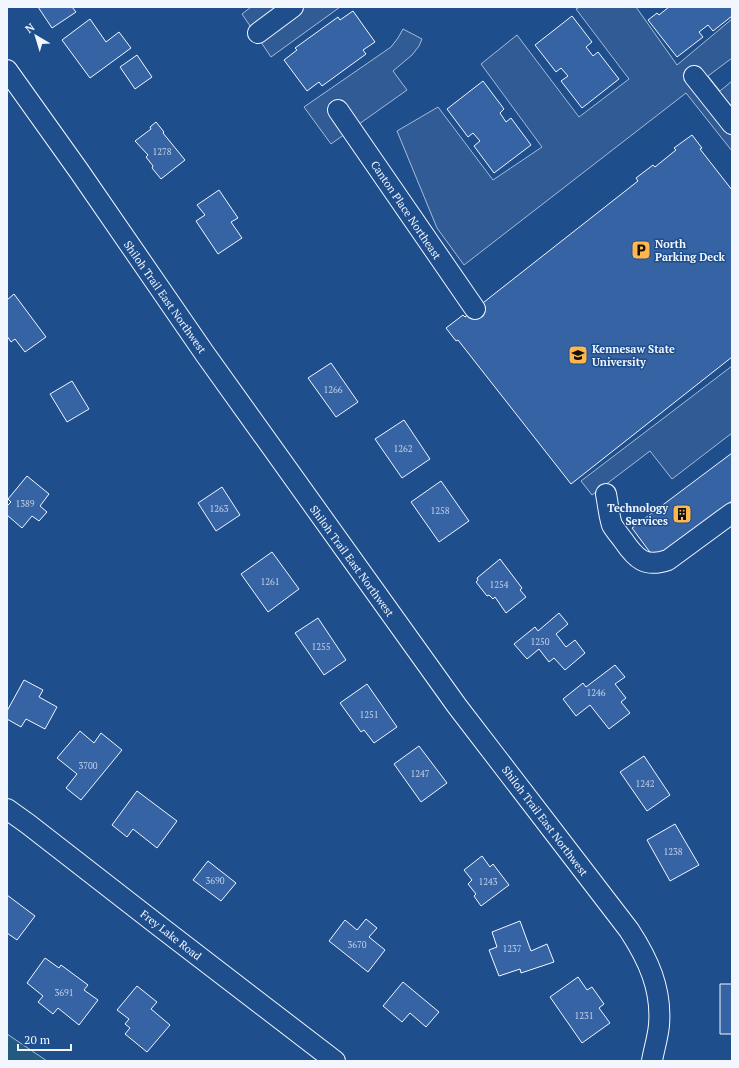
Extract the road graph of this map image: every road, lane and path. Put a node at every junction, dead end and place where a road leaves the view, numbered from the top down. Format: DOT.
graph roads {
  1 [pos="293,7"];
  2 [pos="258,33"];
  3 [pos="7,70"];
  4 [pos="694,76"];
  5 [pos="338,110"];
  6 [pos="729,114"];
  7 [pos="475,309"];
  8 [pos="606,494"];
  9 [pos="732,513"];
  10 [pos="7,810"];
  11 [pos="335,1061"];
  12 [pos="652,1061"];
  1 -- 2 [label="street"];
  3 -- 12 [label="street, Shiloh Trail East Northwest"];
  4 -- 6 [label="street"];
  5 -- 7 [label="street, Canton Place Northeast"];
  8 -- 9 [label="street"];
  10 -- 11 [label="street, Frey Lake Road"];
}
